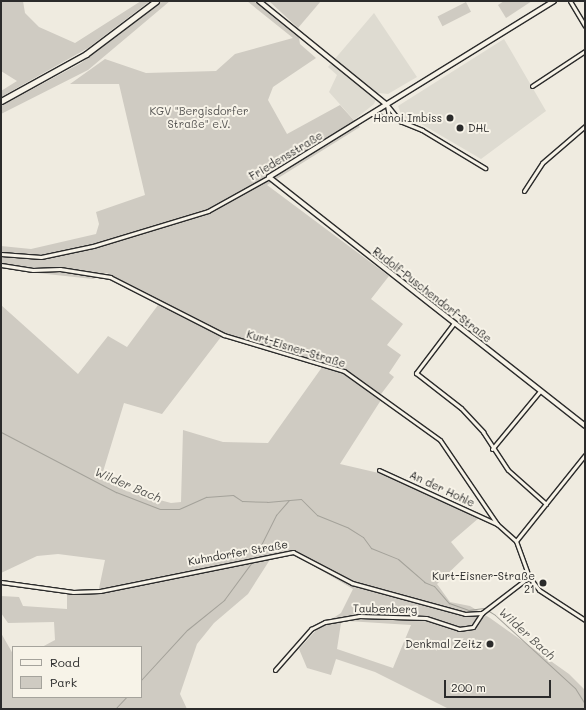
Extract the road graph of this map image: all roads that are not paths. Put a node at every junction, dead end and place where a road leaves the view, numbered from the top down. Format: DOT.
graph roads {
  1 [pos="156,1"];
  2 [pos="259,1"];
  3 [pos="554,1"];
  4 [pos="570,1"];
  5 [pos="585,26"];
  6 [pos="585,52"];
  7 [pos="532,86"];
  8 [pos="1,100"];
  9 [pos="387,105"];
  10 [pos="372,114"];
  11 [pos="390,117"];
  12 [pos="396,119"];
  13 [pos="585,126"];
  14 [pos="485,168"];
  15 [pos="269,177"];
  16 [pos="524,191"];
  17 [pos="1,254"];
  18 [pos="1,265"];
  19 [pos="454,323"];
  20 [pos="540,391"];
  21 [pos="585,426"];
  22 [pos="492,449"];
  23 [pos="585,455"];
  24 [pos="379,470"];
  25 [pos="546,504"];
  26 [pos="497,524"];
  27 [pos="516,541"];
  28 [pos="529,577"];
  29 [pos="1,582"];
  30 [pos="483,612"];
  31 [pos="585,620"];
  32 [pos="275,670"];
  1 -- 8 [label="main road"];
  2 -- 9 [label="street"];
  3 -- 9 [label="street, Friedensstraße"];
  4 -- 5 [label="street"];
  6 -- 7 [label="street"];
  9 -- 10 [label="street, Friedensstraße"];
  9 -- 11 [label="street"];
  9 -- 12 [label="street"];
  10 -- 11 [label="street"];
  10 -- 15 [label="street, Friedensstraße"];
  11 -- 12 [label="street"];
  12 -- 14 [label="street"];
  13 -- 16 [label="street"];
  15 -- 17 [label="street, Friedensstraße"];
  15 -- 19 [label="street, Rudolf-Puschendorf-Straße"];
  18 -- 26 [label="street, Kurt-Eisner-Straße"];
  19 -- 20 [label="street, Rudolf-Puschendorf-Straße"];
  19 -- 22 [label="street"];
  20 -- 21 [label="street, Rudolf-Puschendorf-Straße"];
  20 -- 22 [label="street"];
  22 -- 25 [label="street"];
  23 -- 25 [label="street"];
  24 -- 26 [label="street, An der Hohle"];
  25 -- 27 [label="street"];
  26 -- 27 [label="street, Kurt-Eisner-Straße"];
  27 -- 28 [label="street, Kurt-Eisner-Straße"];
  28 -- 30 [label="street"];
  28 -- 31 [label="street, Kurt-Eisner-Straße"];
  29 -- 30 [label="street, Kuhndorfer Straße"];
  30 -- 32 [label="street, Taubenberg"];
}
